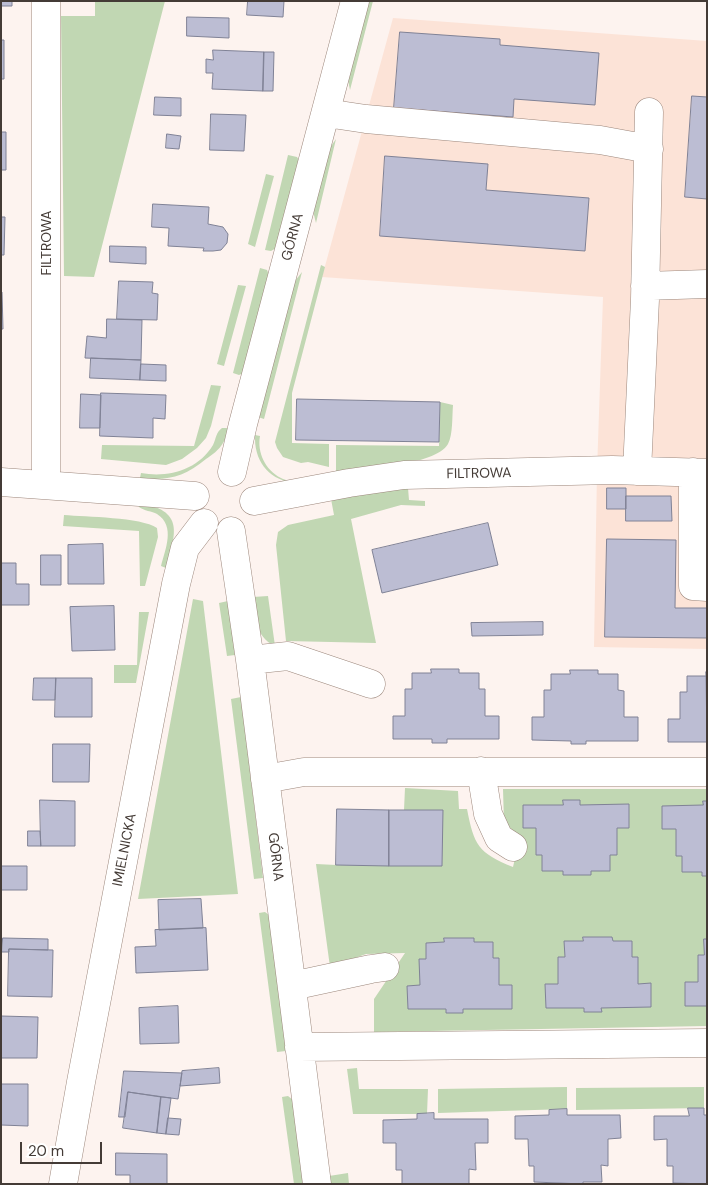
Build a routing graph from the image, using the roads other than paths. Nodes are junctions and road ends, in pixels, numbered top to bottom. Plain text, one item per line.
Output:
1 (46, 1) edge
2 (355, 1) edge
3 (326, 112) junction
4 (650, 112) dead end
5 (648, 148) junction
6 (707, 284) edge
7 (646, 286) junction
8 (624, 471) junction
9 (232, 472) junction
10 (700, 473) edge
11 (1, 482) edge
12 (46, 484) junction
13 (195, 496) junction
14 (254, 501) junction
15 (204, 523) junction
16 (231, 531) junction
17 (707, 587) edge
18 (250, 660) junction
19 (371, 684) dead end
20 (481, 772) junction
21 (707, 772) edge
22 (265, 779) junction
23 (513, 847) dead end
24 (385, 967) dead end
25 (292, 986) junction
26 (707, 1043) edge
27 (300, 1047) junction
28 (64, 1184) edge
29 (317, 1184) edge

1 - 12 street, FILTROWA
2 - 3 street, GÓRNA
3 - 5 street
3 - 9 street, GÓRNA
4 - 5 street
5 - 7 street
6 - 7 street
7 - 8 street
8 - 10 street, FILTROWA
8 - 14 street, FILTROWA
9 - 13 street
9 - 14 street
10 - 17 street
11 - 12 street
12 - 13 street
13 - 15 street
14 - 16 street
15 - 16 street
15 - 28 street, IMIELNICKA
16 - 18 street, GÓRNA
18 - 19 street
18 - 22 street, GÓRNA
20 - 21 street
20 - 22 street
20 - 23 street
22 - 25 street, GÓRNA
24 - 25 street
25 - 27 street, GÓRNA
26 - 27 street
27 - 29 street, GÓRNA

